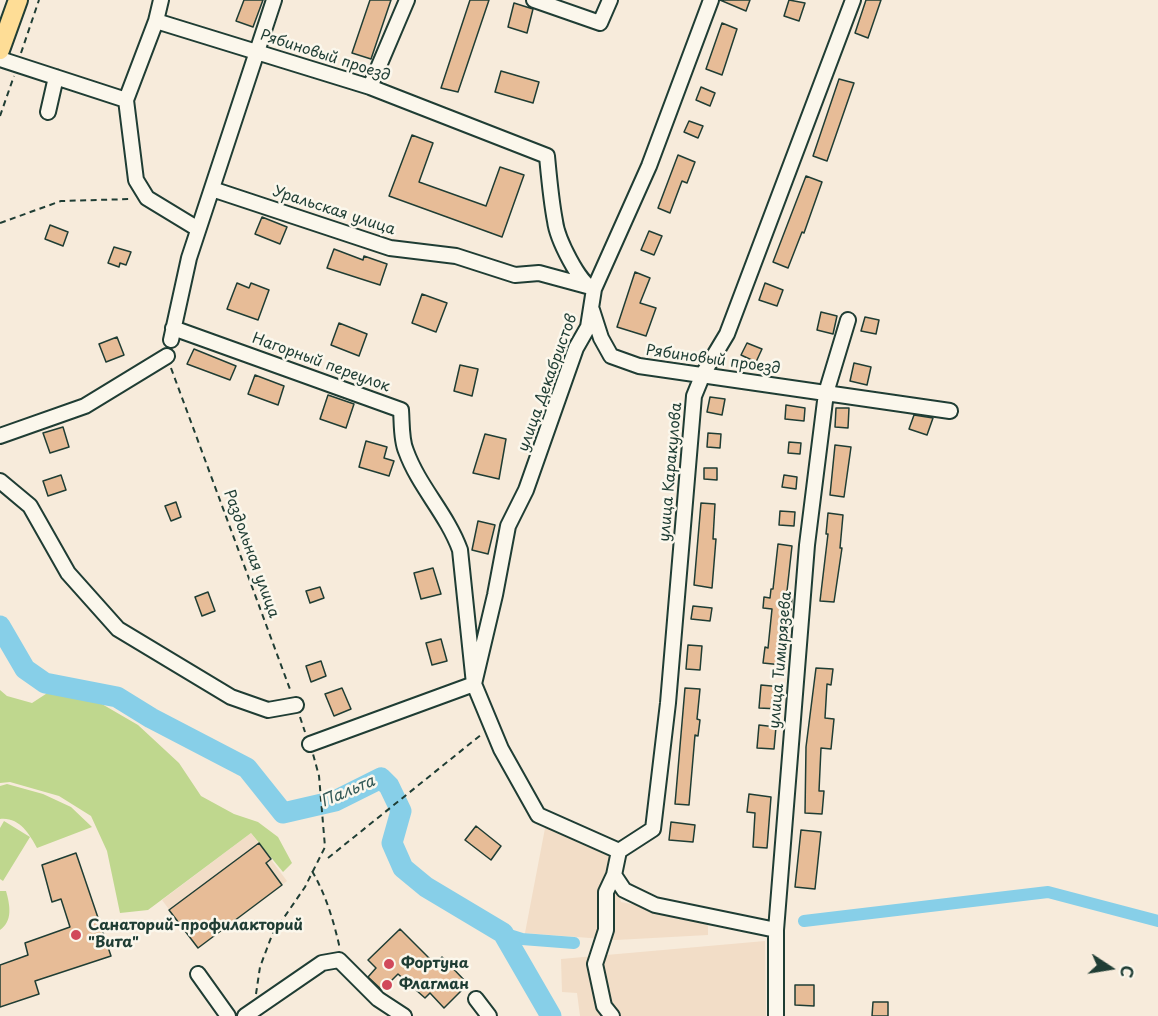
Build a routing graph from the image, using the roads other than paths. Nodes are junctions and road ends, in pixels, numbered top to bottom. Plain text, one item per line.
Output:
1 (18, 0) edge
2 (161, 0) edge
3 (274, 0) edge
4 (407, 0) edge
5 (534, 0) edge
6 (610, 0) edge
7 (711, 0) edge
8 (854, 0) edge
9 (156, 21) junction
10 (4, 22) edge
11 (0, 50) edge
12 (257, 51) junction
13 (0, 59) edge
14 (56, 77) junction
15 (370, 87) junction
16 (126, 100) junction
17 (48, 112) dead end
18 (212, 189) junction
19 (198, 229) junction
20 (590, 288) junction
21 (592, 309) junction
22 (848, 320) dead end
23 (167, 356) road end
24 (703, 374) junction
25 (826, 393) junction
26 (950, 411) dead end
27 (0, 436) edge
28 (0, 481) edge
29 (474, 684) junction
30 (296, 705) road end
31 (310, 744) road end
32 (619, 850) junction
33 (614, 875) junction
34 (776, 930) junction
35 (198, 974) dead end
36 (476, 999) dead end
37 (251, 1012) edge
38 (228, 1016) edge
39 (404, 1016) edge
40 (489, 1016) edge
41 (612, 1016) edge
42 (776, 1016) edge

1 - 10 main road
2 - 9 street
3 - 12 street
4 - 15 street
5 - 6 street
7 - 20 street, улица Декабристов
8 - 24 street, улица Каракулова
9 - 12 street, Рябиновый проезд
9 - 16 street
10 - 11 main road
12 - 15 street, Рябиновый проезд
12 - 18 street
13 - 14 street
14 - 16 street
14 - 17 street
15 - 20 street, Рябиновый проезд
16 - 19 street
18 - 19 street
18 - 20 street, Уральская улица
19 - 29 street, Нагорный переулок
20 - 21 street, улица Декабристов
21 - 24 street, Рябиновый проезд
21 - 29 street, улица Декабристов
22 - 25 street, улица Тимирязева
23 - 27 street
24 - 25 street, Рябиновый проезд
24 - 32 street, улица Каракулова
25 - 26 street, Рябиновый проезд
25 - 34 street, улица Тимирязева
28 - 30 street
29 - 31 street
29 - 32 street
32 - 33 street
33 - 34 street
33 - 41 street
34 - 42 street, улица Тимирязева
35 - 38 street
36 - 40 street
37 - 39 street

